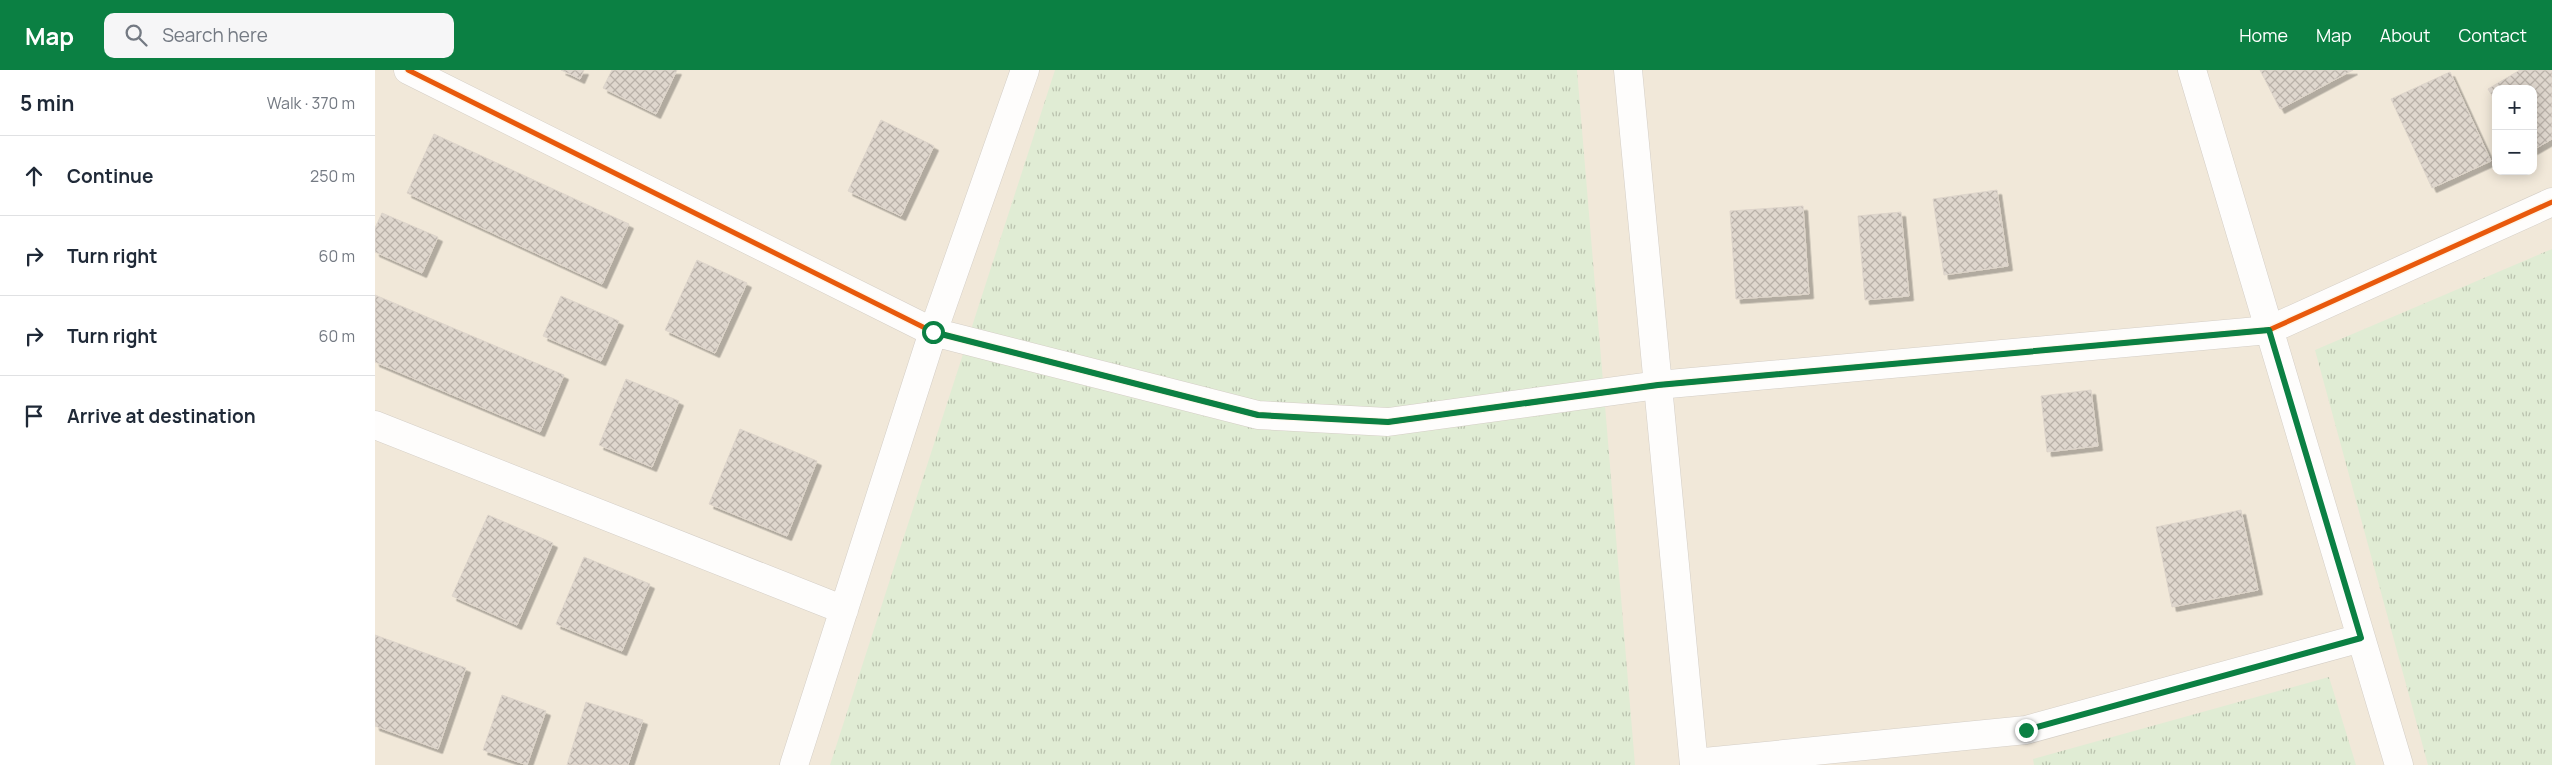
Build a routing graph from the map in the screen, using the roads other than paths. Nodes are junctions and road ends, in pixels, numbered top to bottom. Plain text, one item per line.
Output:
1 (408, 70) edge
2 (1025, 70) edge
3 (1628, 70) edge
4 (2192, 70) edge
5 (2552, 202) edge
6 (2269, 330) junction
7 (933, 332) junction
8 (1658, 385) junction
9 (375, 425) edge
10 (844, 610) junction
11 (2361, 638) junction
12 (1694, 764) edge
13 (794, 765) edge
14 (2399, 765) edge

1 - 7 street
2 - 7 street
3 - 8 street
4 - 6 street
5 - 6 street
6 - 8 street
6 - 11 street
7 - 8 street
7 - 10 street
8 - 12 street
9 - 10 street
10 - 13 street
11 - 12 street
11 - 14 street

